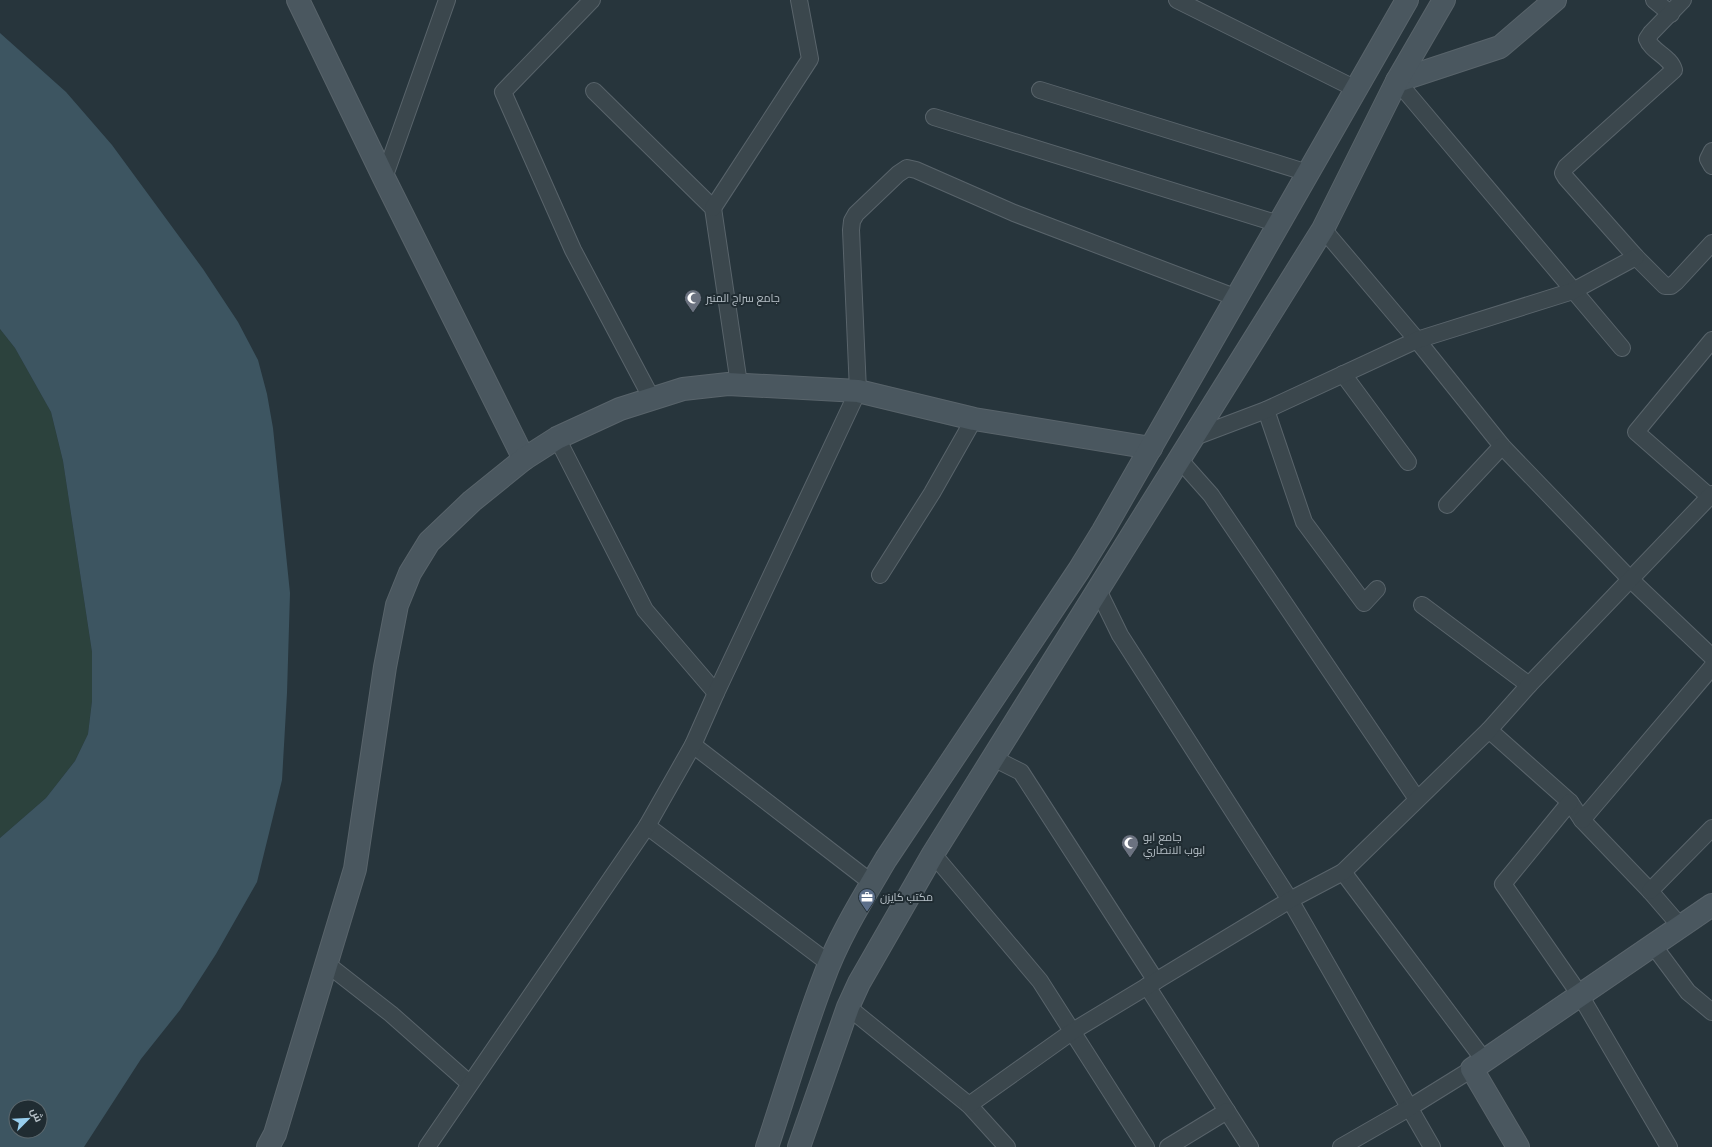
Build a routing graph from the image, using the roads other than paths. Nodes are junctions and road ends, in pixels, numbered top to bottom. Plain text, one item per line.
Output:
1 (298, 0) edge
2 (447, 0) edge
3 (592, 0) edge
4 (799, 0) edge
5 (1177, 0) edge
6 (1407, 0) edge
7 (1444, 0) edge
8 (1555, 0) edge
9 (1654, 0) edge
10 (1683, 0) edge
11 (1671, 14) junction
12 (1397, 81) junction
13 (1356, 89) junction
14 (1040, 90) dead end
15 (594, 91) dead end
16 (934, 117) dead end
17 (1712, 151) edge
18 (1712, 166) edge
19 (1308, 173) junction
20 (384, 178) junction
21 (713, 208) junction
22 (1279, 224) junction
23 (1324, 229) junction
24 (1712, 243) edge
25 (1636, 257) junction
26 (1573, 291) junction
27 (1237, 298) junction
28 (1417, 340) junction
29 (1712, 340) edge
30 (1622, 348) dead end
31 (1343, 374) junction
32 (739, 384) junction
33 (858, 391) junction
34 (652, 399) junction
35 (1266, 410) junction
36 (974, 419) junction
37 (557, 438) junction
38 (1192, 438) junction
39 (1502, 446) junction
40 (1151, 448) junction
41 (524, 459) junction
42 (1179, 459) junction
43 (1408, 462) dead end
44 (1711, 496) edge
45 (1447, 505) dead end
46 (1103, 531) junction
47 (1126, 547) junction
48 (880, 575) dead end
49 (1630, 579) junction
50 (1377, 589) dead end
51 (1098, 590) junction
52 (1422, 605) dead end
53 (1712, 657) edge
54 (1712, 667) edge
55 (1529, 685) junction
56 (716, 693) junction
57 (1489, 730) junction
58 (693, 745) junction
59 (993, 758) junction
60 (1417, 800) junction
61 (1570, 802) junction
62 (1582, 820) junction
63 (647, 826) junction
64 (1712, 828) edge
65 (933, 854) junction
66 (1343, 872) junction
67 (872, 883) junction
68 (1650, 891) junction
69 (1290, 900) junction
70 (1712, 905) edge
71 (1681, 927) junction
72 (1653, 946) junction
73 (327, 964) junction
74 (830, 964) junction
75 (1151, 983) junction
76 (1580, 995) junction
77 (848, 1007) junction
78 (1712, 1012) edge
79 (1073, 1031) junction
80 (1478, 1064) junction
81 (469, 1083) junction
82 (969, 1105) junction
83 (1409, 1108) junction
84 (1227, 1111) junction
85 (268, 1147) edge
86 (427, 1147) edge
87 (768, 1147) edge
88 (799, 1147) edge
89 (1007, 1147) edge
90 (1146, 1147) edge
91 (1168, 1147) edge
92 (1250, 1147) edge
93 (1341, 1147) edge
94 (1432, 1147) edge
95 (1518, 1147) edge
96 (1669, 1147) edge

1 - 20 street
2 - 20 street
3 - 34 street
4 - 21 street
5 - 13 street
6 - 13 street
7 - 12 street
8 - 12 street
9 - 11 street
10 - 11 street
11 - 25 street
12 - 23 street
12 - 26 street
13 - 19 street
14 - 19 street
15 - 21 street
16 - 22 street
17 - 18 street
19 - 22 street
20 - 41 street
21 - 32 street
22 - 27 street
23 - 28 street
23 - 38 street
24 - 25 street
25 - 26 street
26 - 28 street
26 - 30 street
27 - 33 street
27 - 40 street
28 - 31 street
28 - 39 street
29 - 44 street
31 - 35 street
31 - 43 street
32 - 33 street
32 - 34 street
33 - 36 street
33 - 56 street
34 - 37 street
35 - 38 street
35 - 50 street
36 - 40 street
36 - 48 street
37 - 41 street
37 - 56 street
38 - 42 street
39 - 45 street
39 - 49 street
40 - 46 street
41 - 73 street
42 - 47 street
42 - 60 street
44 - 49 street
46 - 47 street
46 - 67 street
47 - 51 street
49 - 53 street
49 - 55 street
51 - 59 street
51 - 69 street
52 - 55 street
54 - 62 street
55 - 57 street
56 - 58 street
57 - 60 street
57 - 61 street
58 - 63 street
58 - 67 street
59 - 65 street
59 - 75 street
60 - 66 street
61 - 62 street
61 - 76 street
62 - 68 street
63 - 74 street
63 - 81 street
64 - 68 street
65 - 77 street
65 - 79 street
66 - 69 street
66 - 80 street
67 - 74 street
68 - 71 street
69 - 75 street
69 - 83 street
70 - 71 street
71 - 72 street
72 - 76 street
72 - 78 street
73 - 81 street
73 - 85 street
74 - 87 street
75 - 79 street
75 - 84 street
76 - 80 street
76 - 96 street
77 - 82 street
77 - 88 street
79 - 82 street
79 - 90 street
80 - 83 street
80 - 95 street
81 - 86 street
82 - 89 street
83 - 93 street
83 - 94 street
84 - 91 street
84 - 92 street

